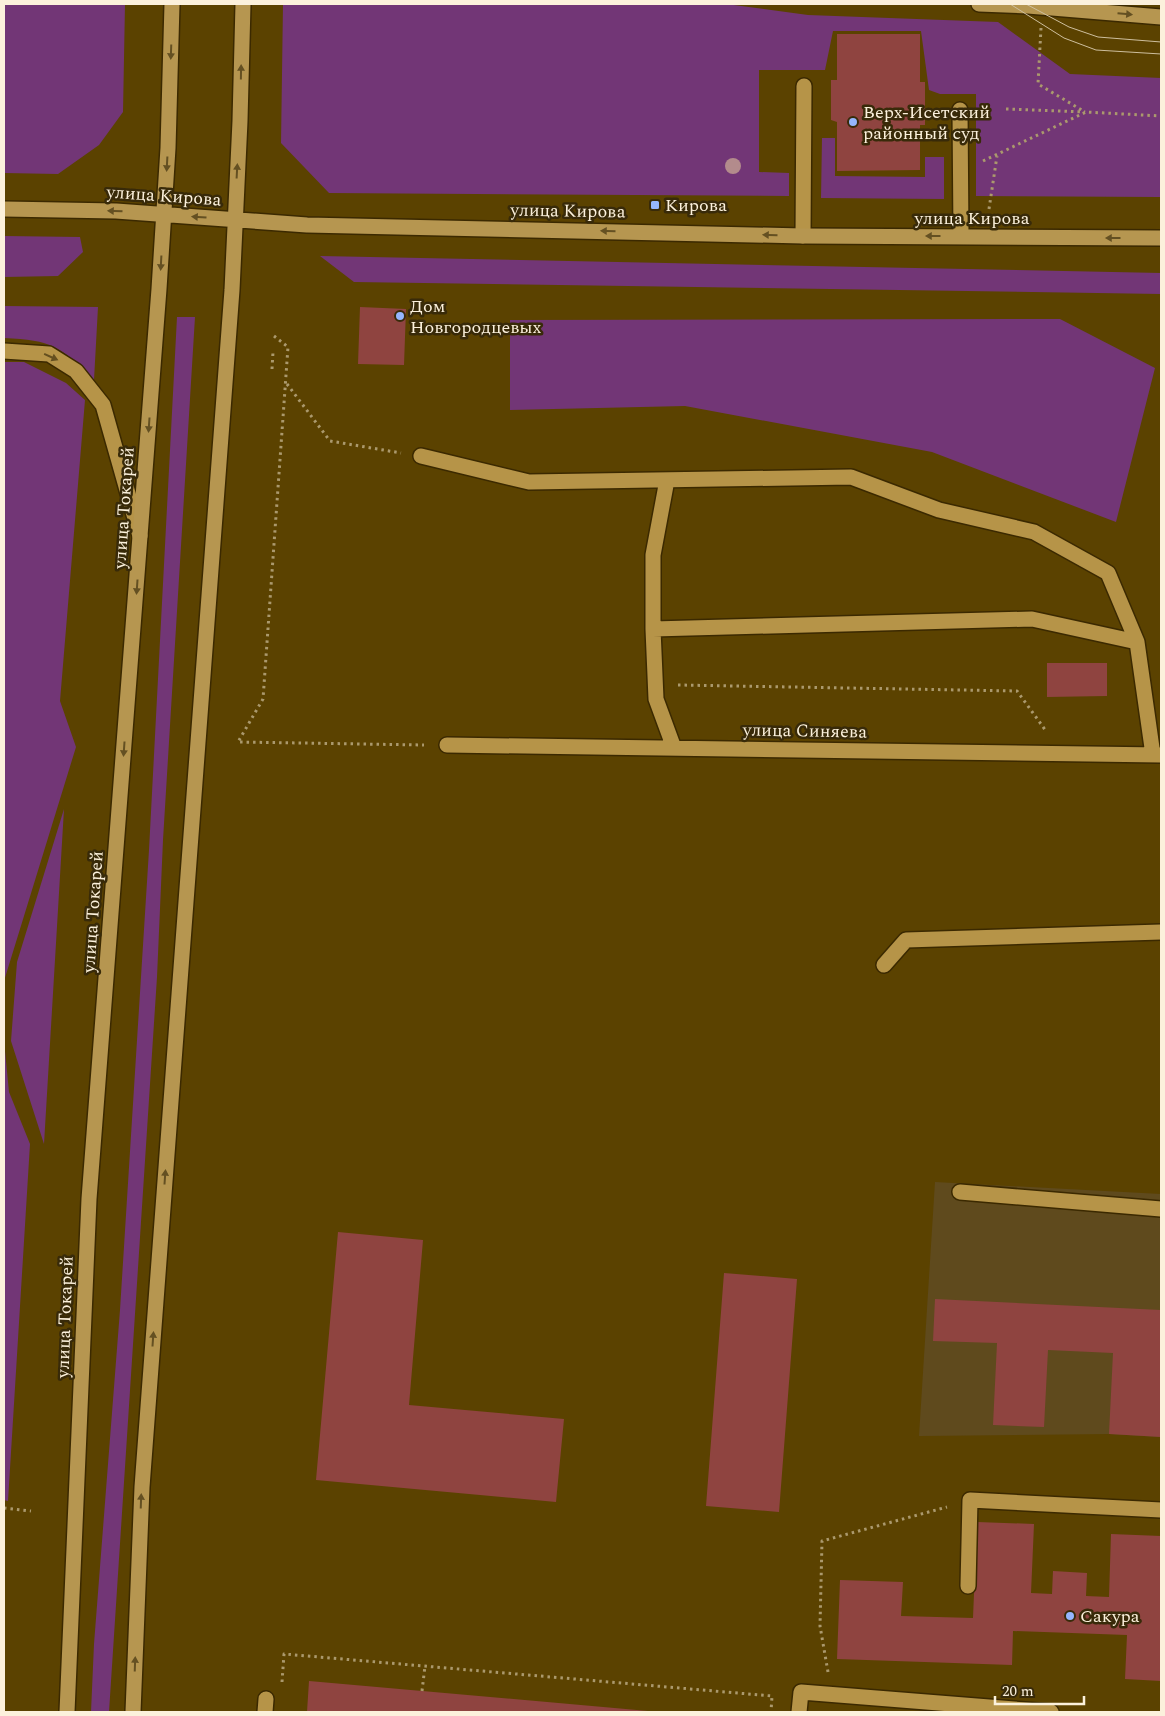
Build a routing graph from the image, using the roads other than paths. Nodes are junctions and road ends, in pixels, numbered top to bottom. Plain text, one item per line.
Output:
1 (172, 4) edge
2 (242, 4) edge
3 (979, 4) edge
4 (1042, 6) edge
5 (1161, 17) edge
6 (804, 86) dead end
7 (960, 110) dead end
8 (4, 209) edge
9 (164, 214) junction
10 (235, 220) junction
11 (803, 236) junction
12 (961, 236) junction
13 (1161, 238) edge
14 (4, 351) edge
15 (421, 456) road end
16 (667, 480) junction
17 (141, 538) junction
18 (653, 629) junction
19 (1137, 642) junction
20 (447, 745) road end
21 (674, 748) junction
22 (1157, 755) edge
23 (1161, 932) edge
24 (884, 965) dead end
25 (960, 1192) dead end
26 (1161, 1209) edge
27 (1161, 1510) edge
28 (968, 1586) dead end
29 (67, 1712) edge
30 (133, 1712) edge
31 (799, 1712) edge
32 (1051, 1712) edge

1 -> 9 main road, улица Токарей
10 -> 2 main road
3 - 4 main road
4 -> 5 main road
6 - 11 street
7 - 12 street
9 -> 8 main road, улица Кирова
10 -> 9 main road, улица Кирова
9 -> 17 main road, улица Токарей
11 -> 10 main road, улица Кирова
30 -> 10 main road
12 -> 11 main road, улица Кирова
13 -> 12 main road, улица Кирова
14 -> 17 street
15 - 16 street
16 - 18 street
16 - 19 street
17 -> 29 main road, улица Токарей
18 - 19 street
18 - 21 street
19 - 22 street
20 - 21 street, улица Синяева
21 - 22 street, улица Синяева
23 - 24 street
25 - 26 street
27 - 28 street
31 - 32 street

